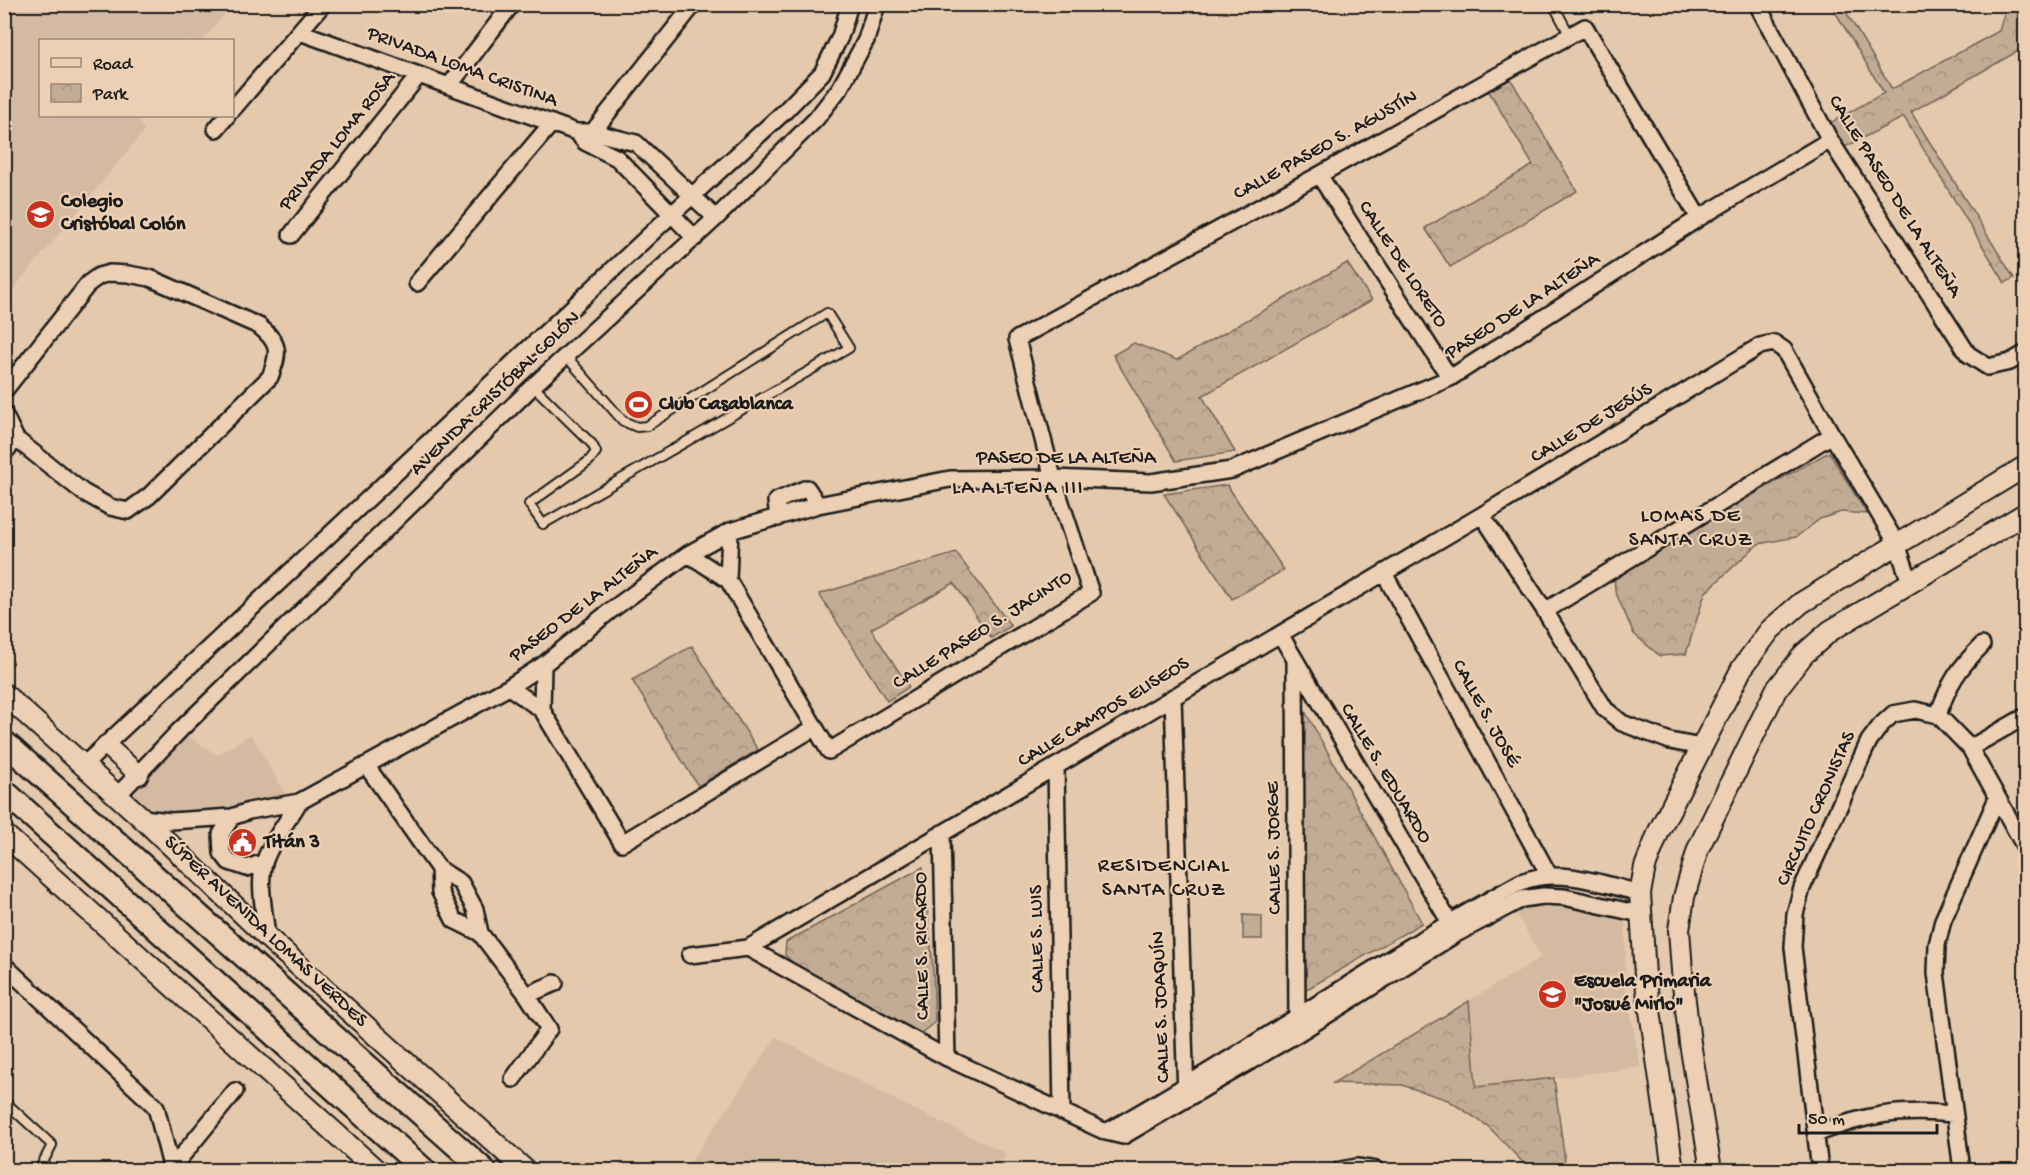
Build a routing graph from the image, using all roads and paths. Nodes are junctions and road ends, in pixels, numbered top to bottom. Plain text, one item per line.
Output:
1 (323, 4) edge
2 (512, 4) edge
3 (694, 4) edge
4 (850, 4) edge
5 (877, 4) edge
6 (1553, 4) edge
7 (1757, 4) edge
8 (300, 32) junction
9 (1569, 34) junction
10 (419, 75) junction
11 (448, 86) junction
12 (234, 108) edge
13 (226, 117) edge
14 (552, 123) junction
15 (216, 129) dead end
16 (584, 135) junction
17 (1830, 140) junction
18 (1319, 175) junction
19 (693, 196) junction
20 (671, 215) junction
21 (716, 218) junction
22 (1699, 218) junction
23 (291, 235) dead end
24 (695, 238) junction
25 (417, 283) dead end
26 (2025, 353) edge
27 (565, 355) junction
28 (1450, 378) junction
29 (533, 386) junction
30 (4, 391) edge
31 (4, 414) edge
32 (1832, 435) junction
33 (16, 439) junction
34 (4, 453) edge
35 (2025, 466) edge
36 (1053, 478) junction
37 (2025, 513) edge
38 (1482, 515) junction
39 (730, 531) junction
40 (1897, 544) junction
41 (688, 554) junction
42 (1384, 573) junction
43 (728, 580) junction
44 (1910, 582) junction
45 (1545, 611) junction
46 (1280, 634) junction
47 (1982, 645) dead end
48 (1294, 662) junction
49 (543, 665) junction
50 (509, 687) junction
51 (4, 693) edge
52 (1173, 697) junction
53 (542, 710) junction
54 (1938, 715) junction
55 (2025, 716) edge
56 (814, 728) junction
57 (4, 742) edge
58 (106, 745) junction
59 (1701, 747) junction
60 (1970, 748) junction
61 (84, 765) junction
62 (366, 765) junction
63 (1056, 766) junction
64 (138, 775) junction
65 (4, 791) edge
66 (117, 796) junction
67 (1997, 798) junction
68 (299, 802) junction
69 (232, 817) junction
70 (142, 818) junction
71 (2019, 825) edge
72 (942, 833) junction
73 (4, 834) edge
74 (2025, 849) edge
75 (264, 862) junction
76 (439, 869) junction
77 (1549, 875) junction
78 (1640, 893) junction
79 (1640, 914) junction
80 (1452, 928) junction
81 (480, 933) junction
82 (267, 937) junction
83 (748, 948) junction
84 (690, 955) dead end
85 (4, 964) edge
86 (555, 983) dead end
87 (527, 995) junction
88 (1298, 1017) junction
89 (1297, 1034) junction
90 (947, 1058) junction
91 (513, 1079) dead end
92 (234, 1091) dead end
93 (1186, 1094) junction
94 (4, 1101) edge
95 (1062, 1112) junction
96 (1954, 1114) junction
97 (1816, 1134) junction
98 (39, 1170) edge
99 (172, 1170) edge
100 (376, 1170) edge
101 (424, 1170) edge
102 (484, 1170) edge
103 (525, 1170) edge
104 (1340, 1170) edge
105 (1376, 1170) edge
106 (1672, 1170) edge
107 (1711, 1170) edge
108 (1820, 1170) edge
109 (1962, 1170) edge

1 - 8 street
2 - 11 street
3 - 16 street
4 - 19 street, AVENIDA CRISTÓBAL COLÓN
5 - 21 street, AVENIDA CRISTÓBAL COLÓN
6 - 9 lane
7 - 17 street, CALLE PASEO DE LA ALTEÑA
8 - 10 street, PRIVADA LOMA CRISTINA
8 - 12 street
9 - 18 street, CALLE PASEO S. AGUSTÍN
9 - 22 street
10 - 11 street, PRIVADA LOMA CRISTINA
10 - 23 street, PRIVADA LOMA ROSA
11 - 14 street, PRIVADA LOMA CRISTINA
13 - 15 street
14 - 16 street, PRIVADA LOMA CRISTINA
14 - 25 street
16 - 19 street, PRIVADA LOMA CRISTINA
16 - 20 street, PRIVADA LOMA CRISTINA
17 - 22 street, PASEO DE LA ALTEÑA
17 - 26 street, CALLE PASEO DE LA ALTEÑA
18 - 28 street, CALLE DE LORETO
18 - 36 street, CALLE PASEO S. AGUSTÍN
19 - 20 street, AVENIDA CRISTÓBAL COLÓN
19 - 21 street, PRIVADA LOMA CRISTINA
20 - 24 street, PRIVADA LOMA CRISTINA
20 - 58 street, AVENIDA CRISTÓBAL COLÓN
21 - 24 street, AVENIDA CRISTÓBAL COLÓN
22 - 28 street, PASEO DE LA ALTEÑA
24 - 27 street, AVENIDA CRISTÓBAL COLÓN
27 - 29 street, AVENIDA CRISTÓBAL COLÓN
27 - 29 lane
28 - 36 street, PASEO DE LA ALTEÑA
29 - 64 street, AVENIDA CRISTÓBAL COLÓN
30 - 33 street
31 - 33 street
32 - 38 street, CALLE DE JESÚS
32 - 40 street, CALLE DE JESÚS
32 - 45 street
33 - 34 street
35 - 40 main road
36 - 39 street, PASEO DE LA ALTEÑA
36 - 56 street, CALLE PASEO S. JACINTO
37 - 44 main road
38 - 42 street, CALLE CAMPOS ELISEOS
38 - 45 street
39 - 41 street, PASEO DE LA ALTEÑA
39 - 43 street
40 - 44 street, CALLE DE JESÚS
40 - 59 main road
41 - 43 street
41 - 49 street, PASEO DE LA ALTEÑA
42 - 46 street, CALLE CAMPOS ELISEOS
42 - 77 street, CALLE S. JOSÉ
43 - 56 street
44 - 107 main road
45 - 59 street
46 - 48 street, CALLE S. EDUARDO
46 - 52 street, CALLE CAMPOS ELISEOS
47 - 54 street
48 - 80 street, CALLE S. EDUARDO
48 - 88 street, CALLE S. JORGE
49 - 50 street, PASEO DE LA ALTEÑA
49 - 53 street
50 - 53 street
50 - 62 street, PASEO DE LA ALTEÑA
51 - 61 main road, SÚPER AVENIDA LOMAS VERDES
52 - 63 street, CALLE CAMPOS ELISEOS
52 - 93 street, CALLE S. JOAQUÍN
53 - 56 street
54 - 60 street
54 - 97 street, CIRCUITO CRONISTAS
55 - 60 street
57 - 102 main road, SÚPER AVENIDA LOMAS VERDES
58 - 61 street, AVENIDA CRISTÓBAL COLÓN
58 - 64 street
59 - 78 main road
60 - 67 street
61 - 66 main road, SÚPER AVENIDA LOMAS VERDES
62 - 68 street, PASEO DE LA ALTEÑA
62 - 76 street
63 - 72 street, CALLE CAMPOS ELISEOS
63 - 95 street, CALLE S. LUIS
64 - 66 street, AVENIDA CRISTÓBAL COLÓN
65 - 101 main road
66 - 70 main road, SÚPER AVENIDA LOMAS VERDES
67 - 71 street
67 - 96 street
68 - 69 street, PASEO DE LA ALTEÑA
68 - 75 street, PASEO DE LA ALTEÑA
69 - 70 street, PASEO DE LA ALTEÑA
69 - 75 street
70 - 82 main road, SÚPER AVENIDA LOMAS VERDES
71 - 74 street
72 - 83 street, CALLE CAMPOS ELISEOS
72 - 90 street, CALLE S. RICARDO
73 - 100 main road
75 - 82 street, PASEO DE LA ALTEÑA
76 - 81 street
76 - 81 street
77 - 78 street
77 - 80 street
78 - 79 main road
79 - 80 street
79 - 106 main road
80 - 88 street
80 - 89 street
81 - 87 street
82 - 103 main road, SÚPER AVENIDA LOMAS VERDES
83 - 84 street, CALLE CAMPOS ELISEOS
83 - 90 street
85 - 99 street
86 - 87 street
87 - 91 street
88 - 89 street, CALLE S. JORGE
88 - 93 street
89 - 93 street
90 - 95 street
92 - 99 street
93 - 95 street
94 - 98 lane
96 - 97 street
96 - 109 street
97 - 108 street, CIRCUITO CRONISTAS
104 - 105 street

